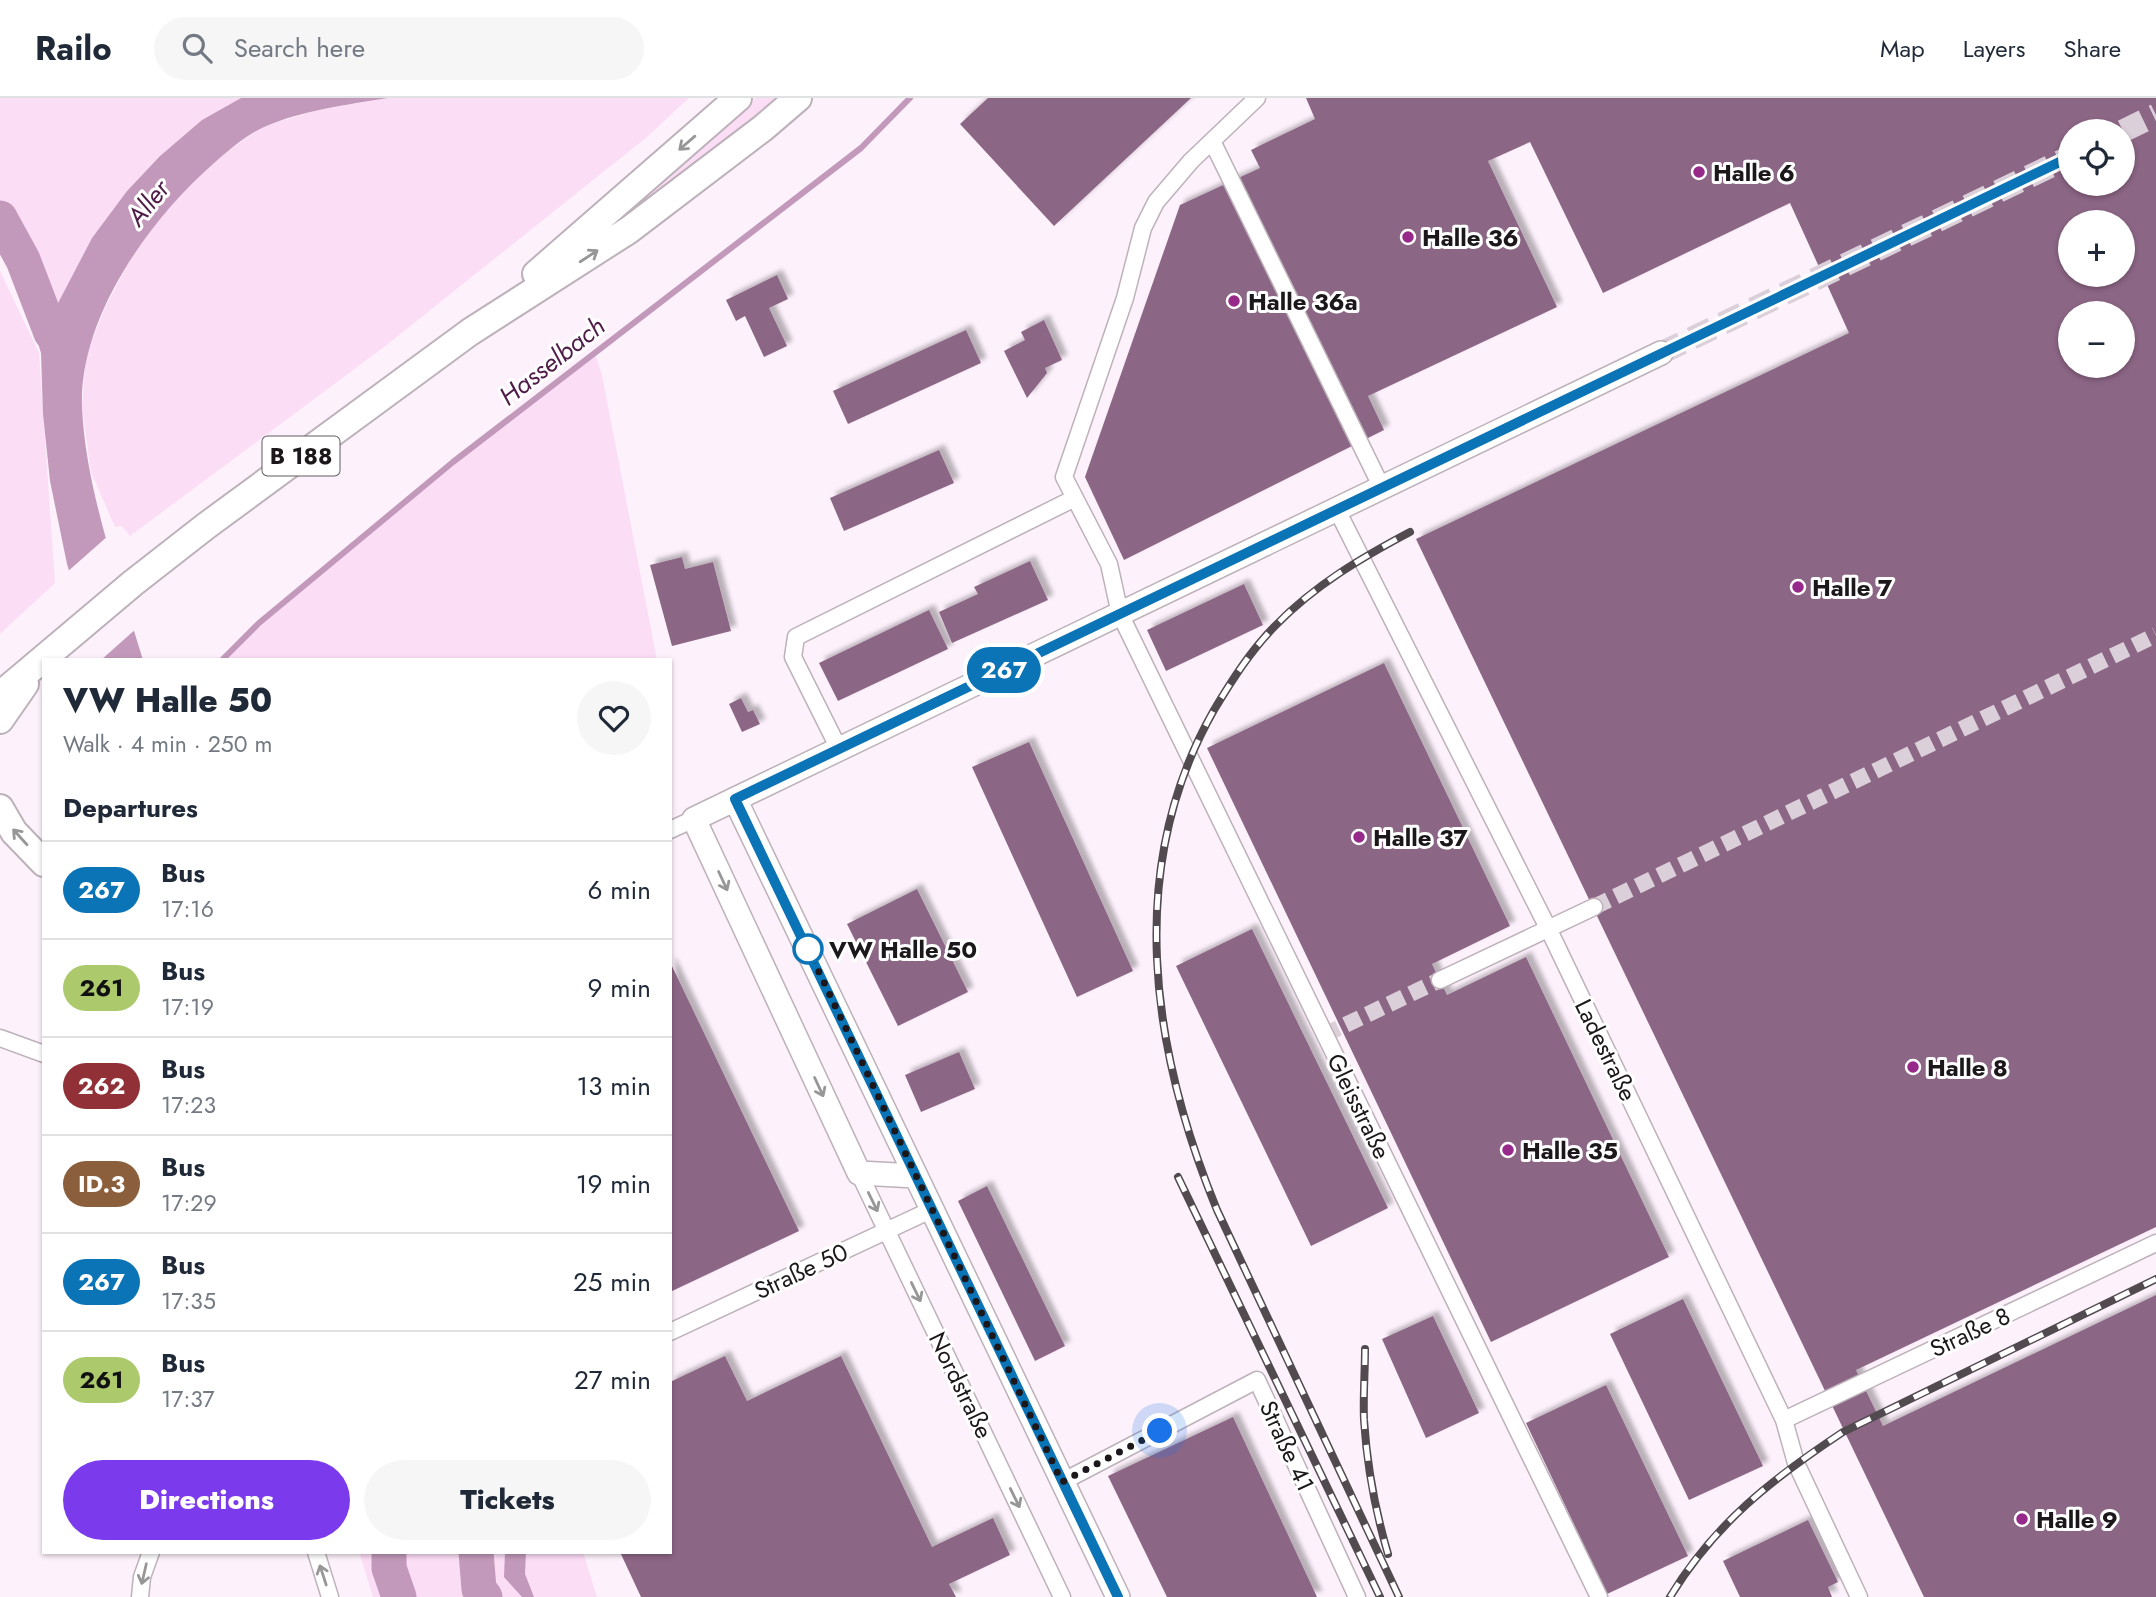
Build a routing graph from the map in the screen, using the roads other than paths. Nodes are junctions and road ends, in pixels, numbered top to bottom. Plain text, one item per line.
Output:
1 (738, 98) edge
2 (798, 98) edge
3 (1257, 98) edge
4 (1212, 141) junction
5 (470, 332) junction
6 (1661, 353) tunnel mouth
7 (1382, 488) junction
8 (1075, 498) junction
9 (1337, 510) junction
10 (1121, 614) junction
11 (44, 658) edge
12 (40, 662) joint
13 (0, 695) edge
14 (0, 720) edge
15 (839, 749) junction
16 (735, 799) junction
17 (0, 808) edge
18 (694, 819) junction
19 (672, 829) edge
20 (42, 861) edge
21 (1594, 907) tunnel mouth
22 (1549, 930) junction
23 (1440, 980) tunnel mouth
24 (0, 1038) edge
25 (42, 1053) edge
26 (859, 1173) junction
27 (916, 1176) junction
28 (933, 1209) junction
29 (887, 1231) junction
30 (2156, 1243) edge
31 (672, 1331) edge
32 (1784, 1420) junction
33 (1062, 1482) junction
34 (150, 1554) edge
35 (317, 1554) edge
36 (140, 1597) edge
37 (330, 1597) edge
38 (1062, 1597) edge
39 (1118, 1597) edge
40 (1357, 1597) edge
41 (1599, 1597) edge
42 (1859, 1597) edge

1 -> 5 main road, B 188
5 -> 2 main road, B 188
3 - 4 street, Gleisstraße
4 - 7 street
4 - 8 street, Gleisstraße
5 - 11 main road, B 188
6 - 7 street
7 - 9 street
8 - 10 street, Gleisstraße
8 - 15 street
9 - 10 street
9 - 22 street, Ladestraße
10 - 15 street
10 - 41 street, Gleisstraße
12 - 13 main road, B 188
12 - 14 main road
15 - 16 street
16 - 18 street
16 - 27 street, Nordstraße
20 -> 17 main road
18 - 19 street
18 -> 26 street, Nordstraße
21 - 22 street
22 - 23 street
22 - 32 street, Ladestraße
24 - 25 street
26 - 27 street
26 -> 29 street, Nordstraße
27 - 28 street, Nordstraße
28 - 29 street, Straße 50
28 - 33 street, Nordstraße
29 - 31 street, Straße 50
29 -> 38 street, Nordstraße
30 - 32 street, Straße 8
32 - 42 street, Ladestraße
33 - 39 street, Nordstraße
33 - 40 street, Straße 41
34 -> 36 street
37 -> 35 street

